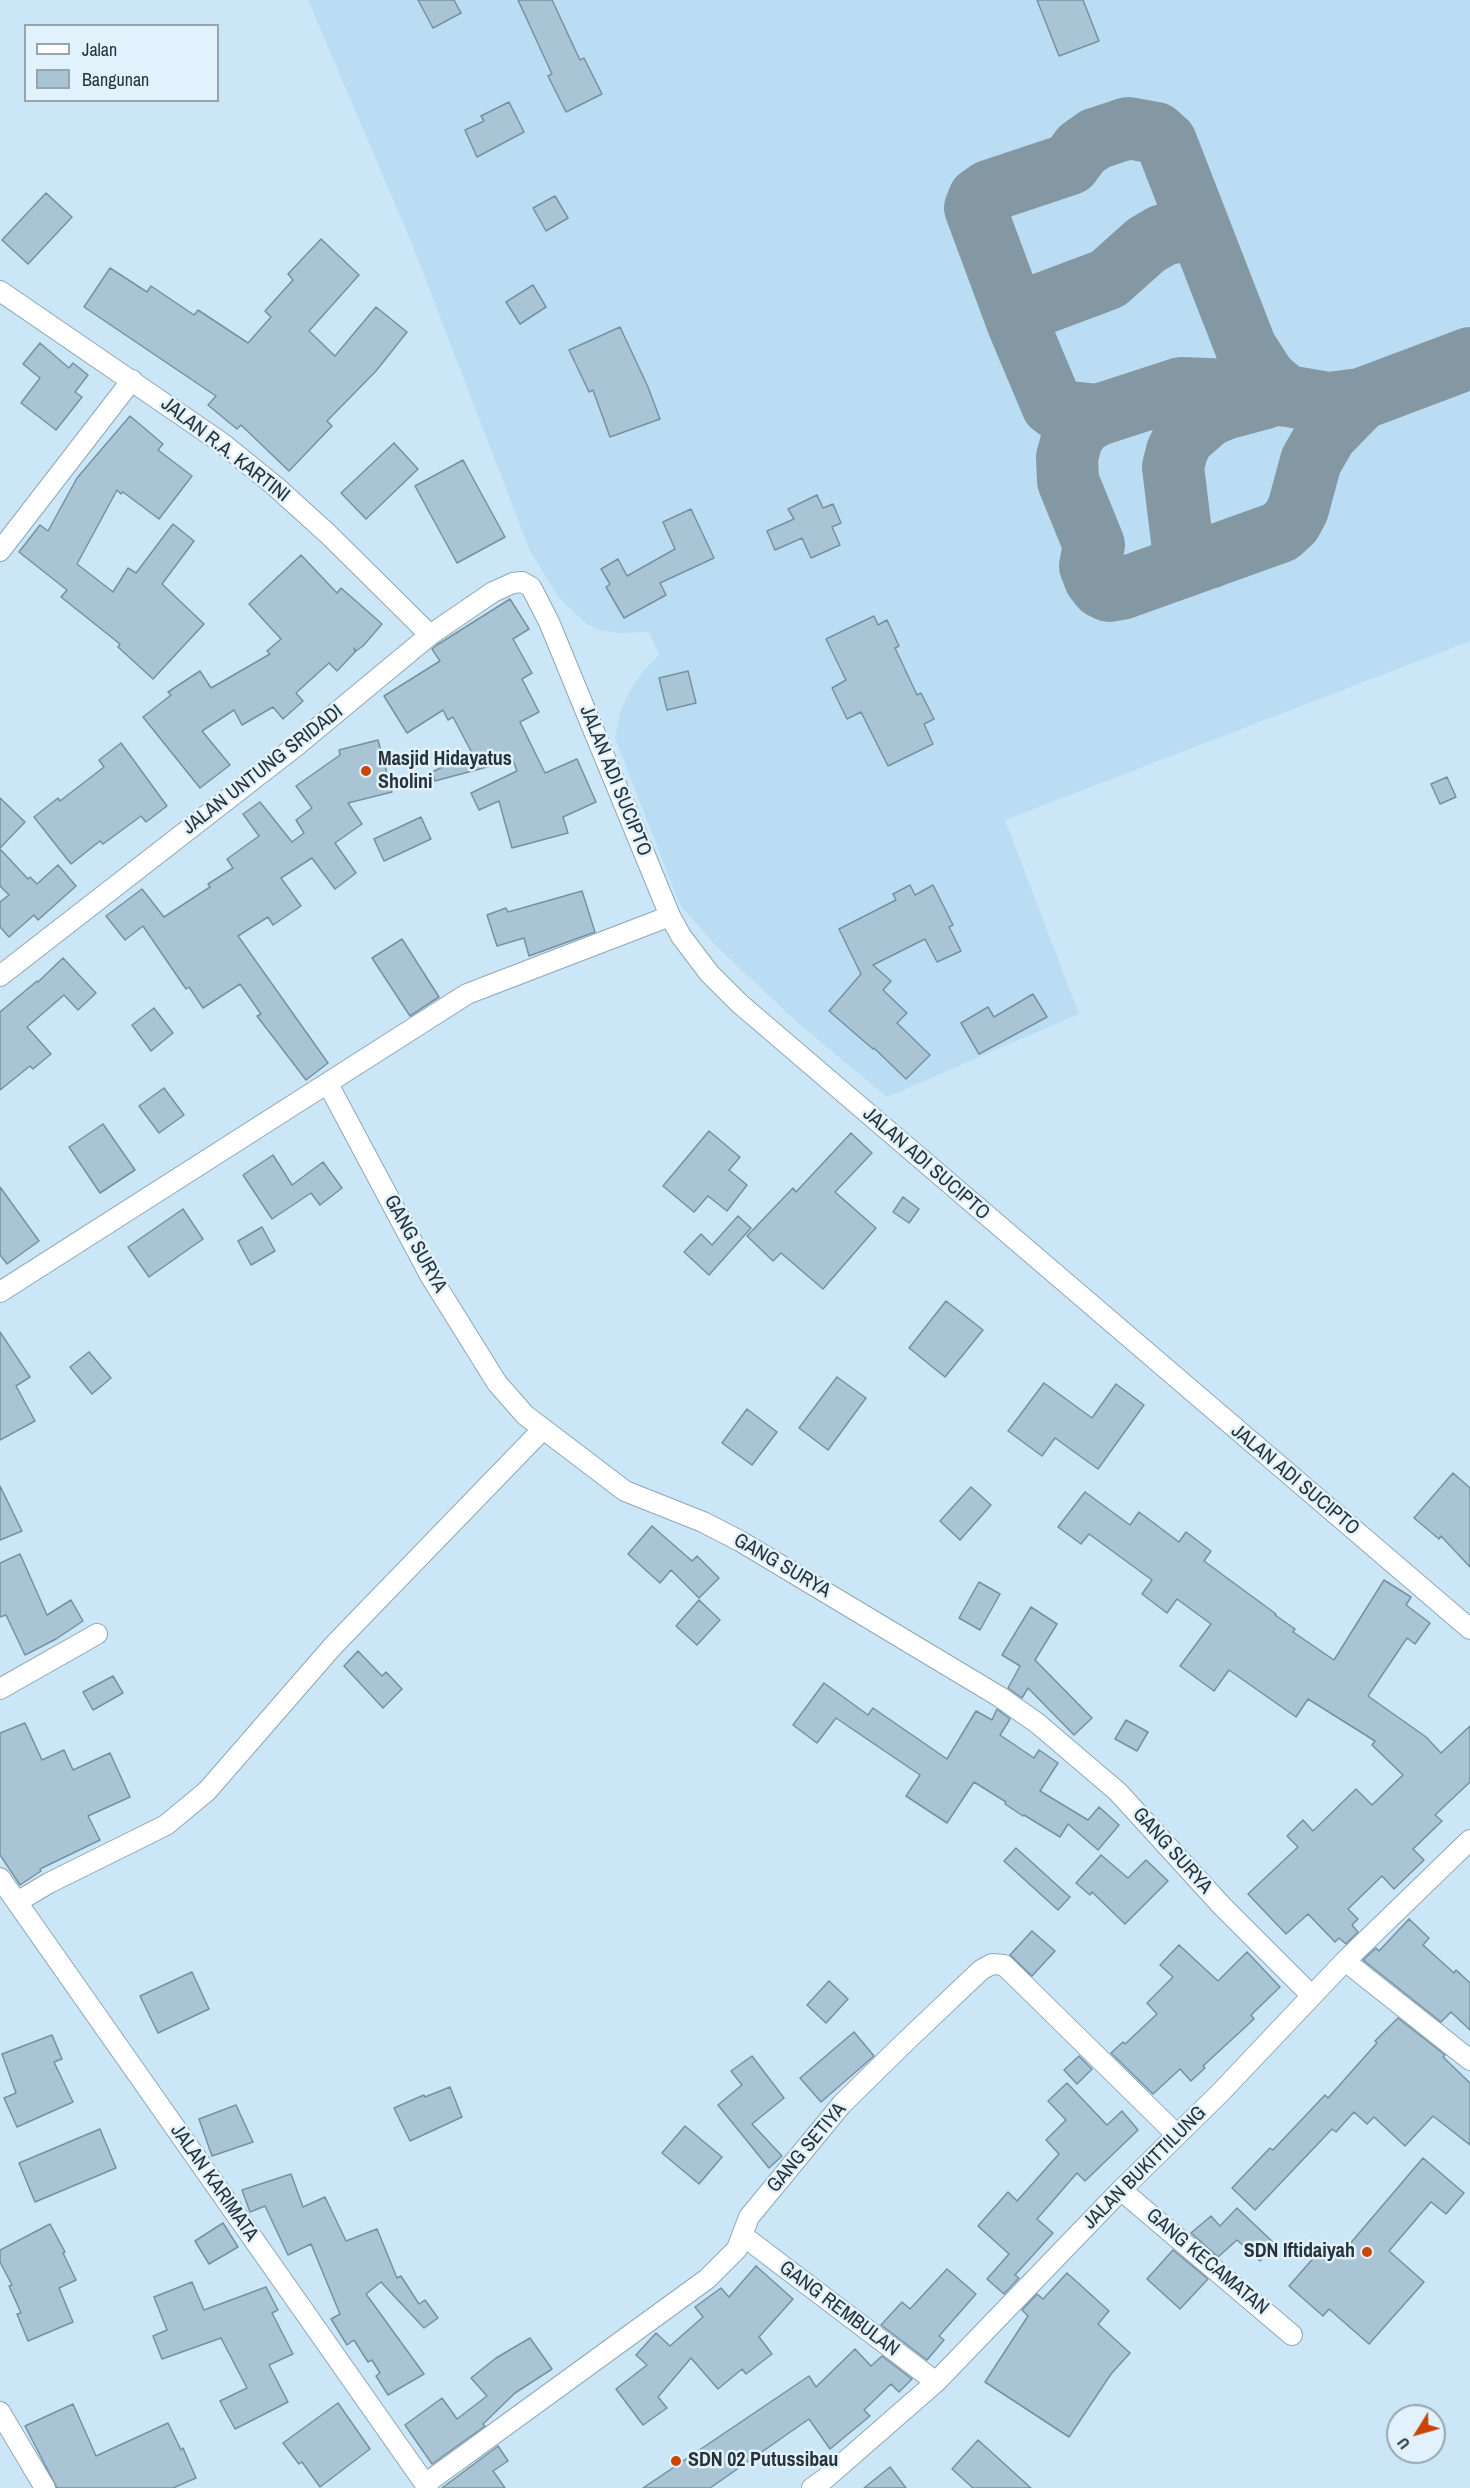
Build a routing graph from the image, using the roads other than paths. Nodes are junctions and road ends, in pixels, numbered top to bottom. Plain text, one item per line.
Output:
1 (0, 291) edge
2 (132, 380) junction
3 (0, 551) edge
4 (531, 587) joint
5 (430, 634) junction
6 (670, 916) junction
7 (0, 976) edge
8 (328, 1084) junction
9 (0, 1292) edge
10 (543, 1430) junction
11 (1470, 1629) edge
12 (97, 1634) dead end
13 (0, 1689) edge
14 (1470, 1840) edge
15 (0, 1878) edge
16 (17, 1902) junction
17 (1345, 1961) junction
18 (1311, 1995) junction
19 (1470, 2060) edge
20 (1177, 2135) junction
21 (1121, 2190) junction
22 (742, 2235) junction
23 (1292, 2335) dead end
24 (936, 2382) junction
25 (0, 2412) edge
26 (826, 2485) edge
27 (426, 2486) edge
28 (45, 2488) edge

1 - 2 street, JALAN R.A. KARTINI
2 - 3 street
2 - 5 street, JALAN R.A. KARTINI
4 - 5 street, JALAN UNTUNG SRIDADI
4 - 6 street, JALAN ADI SUCIPTO
5 - 7 street, JALAN UNTUNG SRIDADI
6 - 8 street
6 - 11 street, JALAN ADI SUCIPTO
8 - 9 street
8 - 10 street, GANG SURYA
10 - 16 street
10 - 18 street, GANG SURYA
12 - 13 street
14 - 17 street, JALAN BUKITTILUNG
15 - 16 street, JALAN KARIMATA
16 - 27 street, JALAN KARIMATA
17 - 18 street, JALAN BUKITTILUNG
17 - 19 street
18 - 20 street, JALAN BUKITTILUNG
20 - 21 street, JALAN BUKITTILUNG
20 - 22 street, GANG SETIYA
21 - 23 street, GANG KECAMATAN
21 - 24 street, JALAN BUKITTILUNG
22 - 24 street, GANG REMBULAN
22 - 27 street, GANG SETIYA
24 - 26 street, JALAN BUKITTILUNG
25 - 28 street

